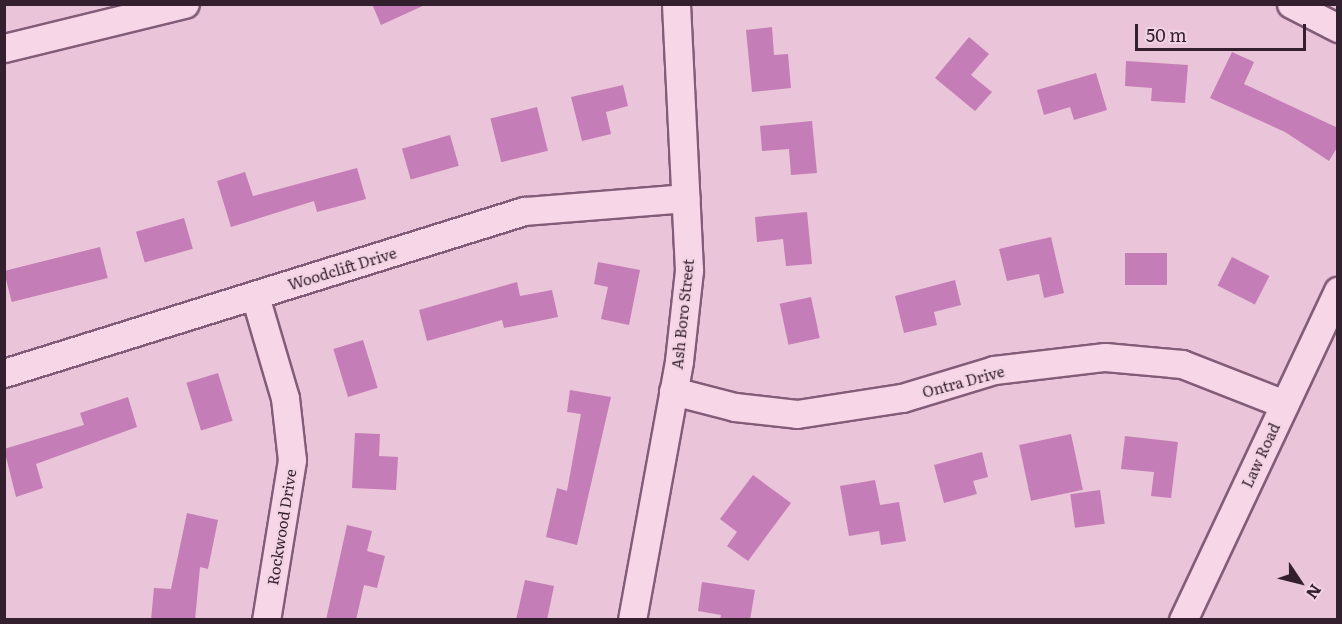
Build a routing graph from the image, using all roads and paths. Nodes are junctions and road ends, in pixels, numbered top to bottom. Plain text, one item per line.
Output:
1 (185, 4) edge
2 (676, 4) edge
3 (1291, 4) edge
4 (1338, 28) edge
5 (4, 48) edge
6 (685, 198) junction
7 (1338, 291) edge
8 (255, 296) junction
9 (1328, 335) edge
10 (4, 373) edge
11 (674, 391) junction
12 (1284, 404) junction
13 (266, 620) edge
14 (632, 620) edge
15 (1183, 620) edge

1 - 5 street
2 - 6 street, Ash Boro Street
3 - 4 street
6 - 8 street, Woodclift Drive
6 - 11 street, Ash Boro Street
7 - 9 street, Law Road
8 - 10 street, Woodclift Drive
8 - 13 street, Rockwood Drive
9 - 12 street, Law Road
11 - 12 street, Ontra Drive
11 - 14 street, Ash Boro Street
12 - 15 street, Law Road

